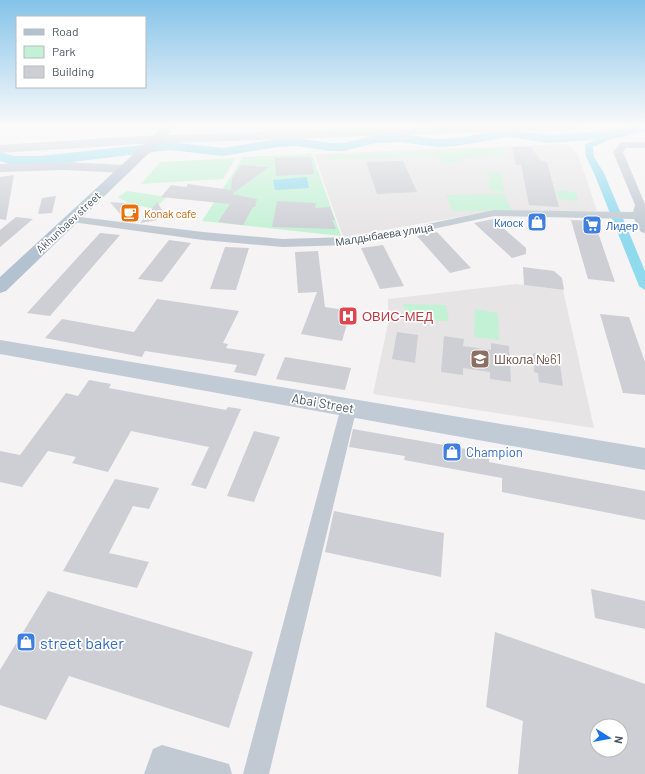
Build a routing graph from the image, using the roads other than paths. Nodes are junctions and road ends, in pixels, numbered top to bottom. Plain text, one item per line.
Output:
1 (133, 161) edge
2 (620, 161) edge
3 (129, 165) junction
4 (0, 168) edge
5 (642, 216) edge
6 (72, 219) junction
7 (645, 230) edge
8 (0, 287) edge
9 (0, 347) edge
10 (349, 407) junction
11 (645, 460) edge
12 (157, 774) edge
13 (218, 774) edge
14 (256, 774) edge

1 - 3 main road, Akhunbaev street
2 - 5 street
3 - 4 street
3 - 6 main road, Akhunbaev street
5 - 6 street, Малдыбаева улица
5 - 7 street
6 - 8 main road, Akhunbaev street
9 - 10 street, Abai Street
10 - 11 street, Abai Street
10 - 14 street
12 - 13 street

